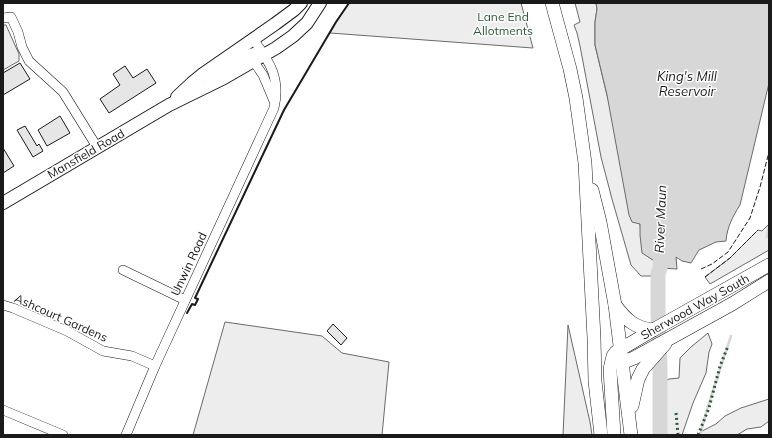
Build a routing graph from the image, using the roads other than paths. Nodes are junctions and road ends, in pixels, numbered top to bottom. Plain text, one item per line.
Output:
1 (301, 3) edge
2 (320, 3) edge
3 (552, 3) edge
4 (7, 17) edge
5 (250, 50) junction
6 (265, 55) junction
7 (275, 104) junction
8 (169, 105) junction
9 (97, 147) junction
10 (585, 163) junction
11 (3, 203) edge
12 (769, 265) edge
13 (123, 270) dead end
14 (769, 281) edge
15 (185, 300) junction
16 (615, 305) junction
17 (3, 306) edge
18 (649, 331) junction
19 (594, 338) junction
20 (648, 356) junction
21 (618, 357) junction
22 (155, 366) junction
23 (3, 410) edge
24 (630, 420) junction
25 (63, 435) edge
26 (126, 435) edge
27 (602, 435) edge
28 (614, 435) edge
29 (631, 435) edge

1 - 5 main road, Mansfield Road
2 - 6 main road, Mansfield Road
3 - 10 highway
4 - 9 street
5 - 6 main road, Mansfield Road
5 - 6 street, Unwin Road
5 - 7 street
5 - 8 main road, Mansfield Road
5 - 8 main road, Mansfield Road
6 - 7 street, Unwin Road
7 - 15 street, Unwin Road
8 - 9 main road, Mansfield Road
9 - 11 main road, Mansfield Road
10 - 16 highway
10 - 19 highway
12 - 18 highway, Sherwood Way South
13 - 15 street
14 - 20 highway, Sherwood Way South
15 - 22 street, Unwin Road
16 - 18 highway
16 - 21 highway
17 - 22 street, Ashcourt Gardens
18 - 21 highway, Sherwood Way South
19 - 21 highway
19 - 27 highway
20 - 21 highway, Sherwood Way South
20 - 24 highway
21 - 24 highway
21 - 28 highway
22 - 26 street, Unwin Road
23 - 25 street
24 - 29 highway

